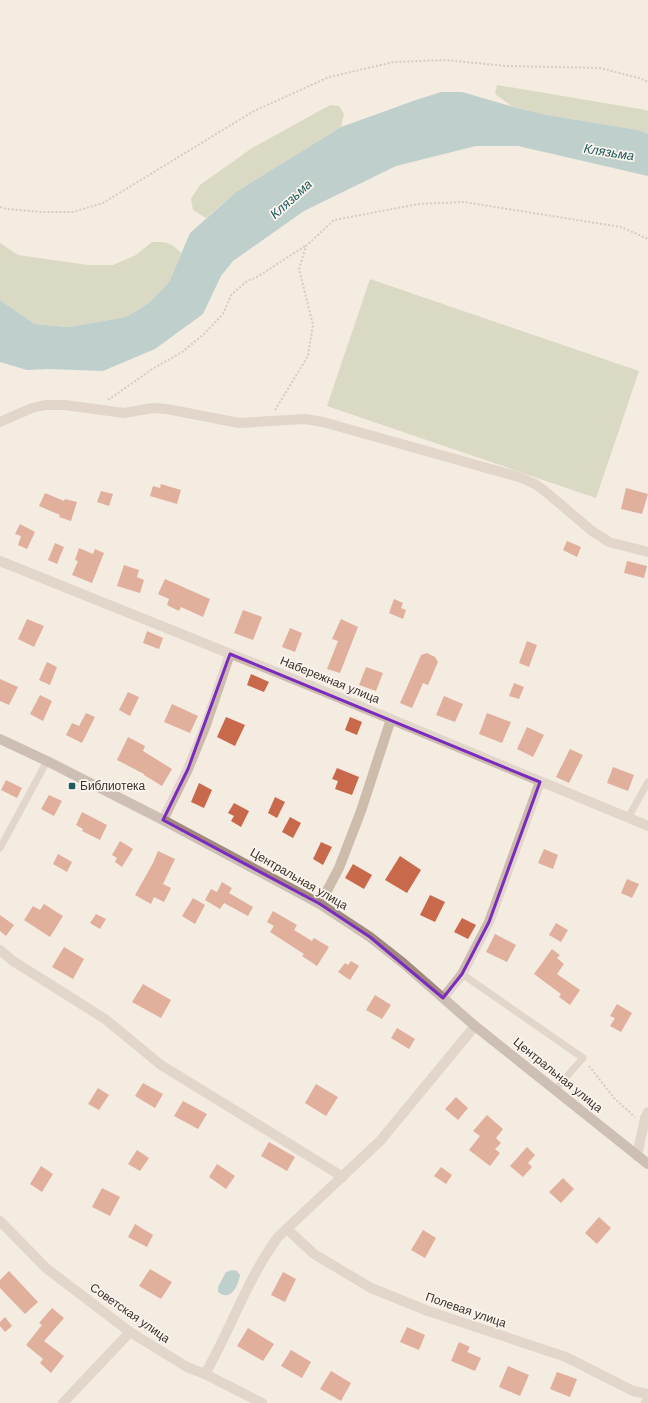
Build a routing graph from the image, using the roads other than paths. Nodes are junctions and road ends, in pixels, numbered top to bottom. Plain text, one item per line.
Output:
1 (0, 422) edge
2 (648, 552) edge
3 (0, 561) edge
4 (230, 654) junction
5 (391, 719) junction
6 (0, 739) edge
7 (47, 761) junction
8 (540, 782) junction
9 (648, 782) edge
10 (628, 818) junction
11 (163, 820) junction
12 (648, 826) edge
13 (0, 848) edge
14 (320, 904) junction
15 (0, 950) edge
16 (462, 974) junction
17 (443, 998) junction
18 (475, 1026) junction
19 (555, 1090) junction
20 (648, 1112) edge
21 (637, 1156) junction
22 (648, 1164) edge
23 (343, 1177) junction
24 (0, 1221) edge
25 (287, 1229) junction
26 (130, 1332) junction
27 (205, 1374) junction
28 (648, 1395) edge
29 (63, 1403) edge
30 (262, 1403) edge
31 (644, 1403) edge

1 - 2 street
3 - 4 street, Набережная улица
4 - 5 street, Набережная улица
4 - 11 street
5 - 8 street, Набережная улица
5 - 14 street
6 - 7 main road, Центральная улица
7 - 11 main road, Центральная улица
7 - 13 lane
8 - 10 street, Набережная улица
8 - 16 street
9 - 10 lane
10 - 12 street, Набережная улица
11 - 14 main road, Центральная улица
14 - 17 main road, Центральная улица
15 - 23 street
16 - 17 street
16 - 19 lane
17 - 18 main road, Центральная улица
18 - 19 main road, Центральная улица
18 - 23 street
19 - 21 main road, Центральная улица
20 - 21 street
21 - 22 main road, Центральная улица
23 - 25 street
24 - 26 street, Советская улица
25 - 27 street
25 - 28 street, Полевая улица
26 - 27 street, Советская улица
26 - 29 street
27 - 30 street, Советская улица
28 - 31 lane

